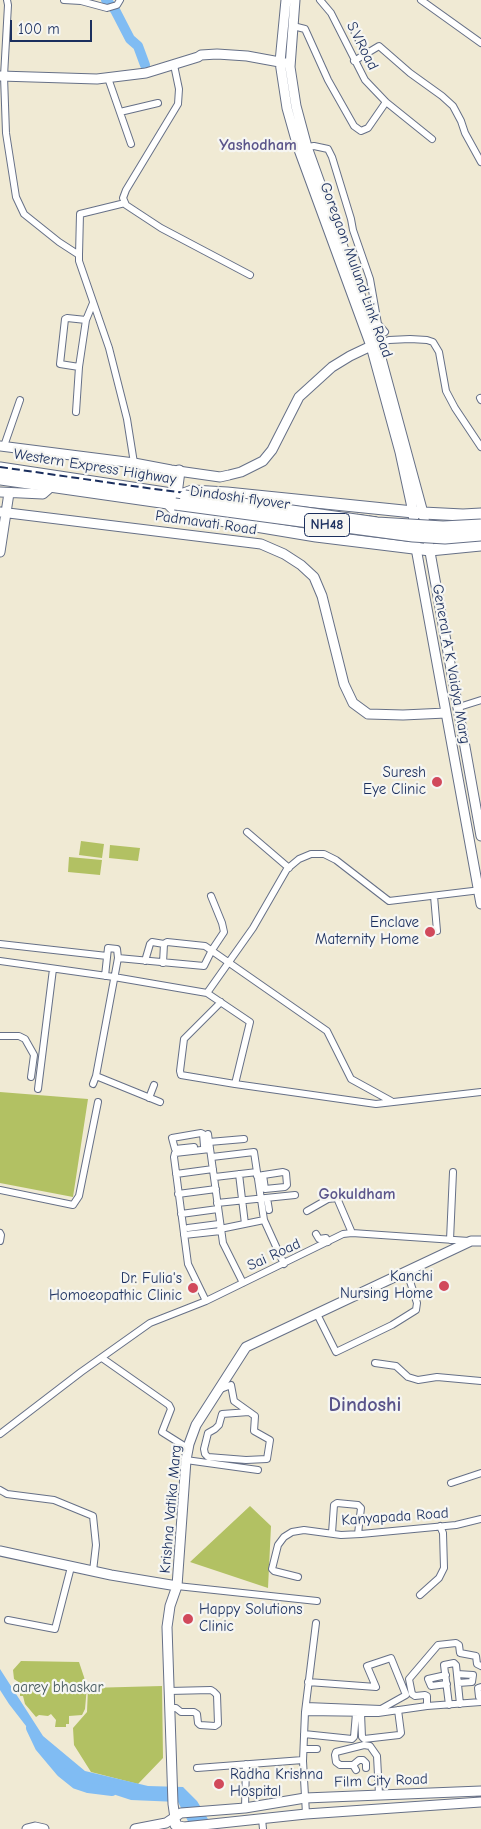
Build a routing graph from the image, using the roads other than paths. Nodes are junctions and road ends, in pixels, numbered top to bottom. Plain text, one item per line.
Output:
1 (7, 0) edge
2 (64, 0) edge
3 (286, 0) edge
4 (295, 0) edge
5 (320, 0) edge
6 (421, 0) edge
7 (118, 2) edge
8 (293, 26) junction
9 (481, 43) edge
10 (354, 61) junction
11 (276, 62) junction
12 (290, 63) junction
13 (174, 65) junction
14 (2, 76) edge
15 (108, 78) junction
16 (386, 102) junction
17 (158, 103) dead end
18 (120, 112) junction
19 (432, 138) dead end
20 (131, 144) dead end
21 (307, 147) junction
22 (481, 162) edge
23 (310, 169) junction
24 (125, 203) junction
25 (79, 255) junction
26 (250, 274) dead end
27 (93, 304) junction
28 (86, 320) junction
29 (385, 332) dead end
30 (374, 345) junction
31 (79, 367) junction
32 (20, 400) dead end
33 (76, 412) dead end
34 (2, 446) edge
35 (481, 447) edge
36 (134, 463) junction
37 (0, 468) edge
38 (179, 471) junction
39 (0, 479) edge
40 (52, 486) junction
41 (5, 492) edge
42 (177, 499) junction
43 (344, 505) junction
44 (3, 512) edge
45 (418, 513) junction
46 (481, 514) edge
47 (481, 524) edge
48 (481, 535) edge
49 (339, 539) junction
50 (481, 546) edge
51 (416, 548) junction
52 (430, 550) junction
53 (0, 552) edge
54 (481, 700) edge
55 (481, 704) edge
56 (459, 710) junction
57 (446, 713) junction
58 (247, 832) dead end
59 (468, 833) junction
60 (481, 833) edge
61 (289, 868) junction
62 (480, 890) edge
63 (211, 896) dead end
64 (434, 896) junction
65 (481, 904) edge
66 (437, 931) dead end
67 (0, 944) edge
68 (164, 944) junction
69 (212, 950) junction
70 (107, 956) junction
71 (118, 958) junction
72 (0, 961) edge
73 (145, 961) junction
74 (228, 962) junction
75 (163, 963) junction
76 (53, 969) junction
77 (104, 976) junction
78 (114, 977) junction
79 (207, 993) junction
80 (221, 1002) junction
81 (0, 1036) edge
82 (96, 1076) junction
83 (31, 1077) dead end
84 (93, 1084) dead end
85 (235, 1084) junction
86 (154, 1085) dead end
87 (38, 1089) dead end
88 (481, 1092) edge
89 (149, 1098) junction
90 (98, 1102) dead end
91 (160, 1102) dead end
92 (392, 1102) junction
93 (210, 1131) dead end
94 (244, 1139) dead end
95 (210, 1145) junction
96 (213, 1157) junction
97 (215, 1167) junction
98 (453, 1172) dead end
99 (176, 1174) junction
100 (239, 1174) junction
101 (259, 1174) junction
102 (216, 1177) junction
103 (216, 1189) junction
104 (0, 1190) edge
105 (178, 1194) junction
106 (295, 1195) dead end
107 (264, 1198) junction
108 (242, 1200) junction
109 (218, 1206) junction
110 (269, 1210) dead end
111 (306, 1211) dead end
112 (181, 1214) junction
113 (264, 1220) junction
114 (245, 1224) junction
115 (188, 1228) dead end
116 (220, 1228) junction
117 (0, 1233) edge
118 (352, 1233) junction
119 (316, 1234) dead end
120 (184, 1235) junction
121 (328, 1239) junction
122 (0, 1240) edge
123 (450, 1240) junction
124 (476, 1241) edge
125 (284, 1264) junction
126 (407, 1272) junction
127 (243, 1283) junction
128 (206, 1301) junction
129 (317, 1314) junction
130 (102, 1358) junction
131 (375, 1362) dead end
132 (481, 1381) edge
133 (218, 1390) junction
134 (249, 1412) junction
135 (0, 1434) edge
136 (189, 1449) junction
137 (186, 1460) junction
138 (258, 1470) dead end
139 (481, 1473) edge
140 (451, 1483) dead end
141 (0, 1490) edge
142 (481, 1519) edge
143 (440, 1526) junction
144 (332, 1533) junction
145 (358, 1534) junction
146 (0, 1551) edge
147 (71, 1567) junction
148 (94, 1571) junction
149 (298, 1577) dead end
150 (178, 1586) junction
151 (420, 1595) dead end
152 (317, 1601) dead end
153 (8, 1620) dead end
154 (316, 1622) dead end
155 (481, 1666) edge
156 (457, 1674) junction
157 (446, 1675) junction
158 (308, 1682) junction
159 (458, 1683) junction
160 (447, 1684) junction
161 (481, 1687) edge
162 (169, 1691) junction
163 (480, 1700) edge
164 (449, 1704) junction
165 (460, 1704) junction
166 (427, 1706) junction
167 (170, 1708) junction
168 (305, 1709) junction
169 (398, 1710) junction
170 (358, 1713) junction
171 (304, 1734) junction
172 (304, 1750) junction
173 (317, 1751) dead end
174 (303, 1760) junction
175 (246, 1764) junction
176 (198, 1768) dead end
177 (366, 1768) dead end
178 (481, 1791) edge
179 (380, 1794) junction
180 (305, 1798) junction
181 (481, 1802) edge
182 (245, 1808) junction
183 (229, 1810) junction
184 (306, 1814) junction
185 (262, 1819) junction
186 (230, 1822) junction
187 (177, 1824) edge
188 (27, 1829) edge
189 (44, 1829) edge
190 (135, 1829) edge
191 (263, 1829) edge

1 - 14 street
2 - 7 street
3 - 11 street, Goregaon Mulund Link Road
4 - 8 street, Goregaon Mulund Link Road
5 - 10 street, S.V.Road
6 - 9 street
8 - 12 street, Goregaon Mulund Link Road
8 - 16 street
10 - 16 street, S.V.Road
10 - 22 street
11 - 12 street
11 - 13 street
11 - 23 street, Goregaon Mulund Link Road
12 - 21 street, Goregaon Mulund Link Road
13 - 15 street
13 - 24 street
14 - 15 street
14 - 25 street
15 - 18 street
16 - 19 street, S.V.Road
17 - 18 street
18 - 20 street
21 - 23 street, Goregaon Mulund Link Road
21 - 29 street
23 - 30 street, Goregaon Mulund Link Road
24 - 25 street
24 - 26 street
25 - 27 street
27 - 28 street
27 - 36 street
28 - 31 street
28 - 31 street
30 - 35 street
30 - 38 street
30 - 45 street, Goregaon Mulund Link Road
31 - 33 street
32 - 34 street
34 - 36 street
36 - 38 street
37 - 42 highway, Western Express Highway / NH48
38 - 42 highway
39 - 40 highway, Western Express Highway / NH48
40 - 41 street
40 - 42 highway, Western Express Highway / NH48
41 - 44 street
42 - 43 highway
42 - 47 highway, Dindoshi flyover / NH48, bridge
42 - 48 highway, Dindoshi flyover / NH48, bridge
42 - 49 highway
43 - 45 highway
43 - 49 highway
44 - 53 street
44 - 57 street, Padmavati Road
45 - 46 highway
45 - 51 street, Goregaon Mulund Link Road
45 - 52 street, General A K Vaidya Marg
49 - 51 highway
50 - 52 highway
51 - 52 highway
51 - 57 street, General A K Vaidya Marg
52 - 56 street, General A K Vaidya Marg
54 - 56 street
55 - 56 street
56 - 60 street, General A K Vaidya Marg
57 - 59 street, General A K Vaidya Marg
58 - 61 street
59 - 60 street
59 - 62 street, General A K Vaidya Marg
61 - 64 street
61 - 74 street
62 - 64 street
62 - 65 street, General A K Vaidya Marg
63 - 69 street
64 - 66 street
67 - 70 street
68 - 69 street
68 - 73 street
68 - 75 street
69 - 74 street
69 - 75 street
70 - 71 street
70 - 77 street
71 - 73 street
71 - 78 street
72 - 76 street
73 - 75 street
74 - 79 street
74 - 92 street
76 - 77 street
76 - 87 street
77 - 78 street
78 - 79 street
78 - 82 street
79 - 80 street
80 - 85 street
80 - 85 street
81 - 83 street
82 - 84 street
82 - 89 street
85 - 92 street
86 - 89 street
88 - 92 street
89 - 91 street
90 - 104 street
93 - 95 street
94 - 95 street
95 - 95 street
95 - 96 street
95 - 99 street
96 - 97 street
96 - 101 street
97 - 99 street
97 - 102 street
98 - 123 street
99 - 105 street
100 - 101 street
100 - 102 street
100 - 108 street
101 - 107 street
102 - 103 street
103 - 105 street
103 - 109 street
105 - 112 street
106 - 107 street
107 - 108 street
107 - 110 street
107 - 113 street
108 - 109 street
108 - 114 street
109 - 112 street
109 - 116 street
111 - 118 street
112 - 120 street
113 - 114 street
113 - 125 street
114 - 116 street
115 - 116 street
116 - 120 street
116 - 127 street
117 - 122 street
118 - 121 street, Sai Road
118 - 123 street, Sai Road
119 - 121 street
120 - 128 street
121 - 125 street, Sai Road
123 - 124 street, Sai Road
124 - 126 street, Krishna Vatika Marg
125 - 127 street, Sai Road
126 - 129 street, Krishna Vatika Marg
126 - 129 street
127 - 128 street, Sai Road
128 - 130 street, Sai Road
129 - 133 street, Krishna Vatika Marg
130 - 135 street, Sai Road
130 - 136 street
131 - 132 street
133 - 134 street
133 - 136 street, Krishna Vatika Marg
134 - 134 street
136 - 137 street, Krishna Vatika Marg
137 - 138 street
137 - 150 street, Krishna Vatika Marg
139 - 140 street
141 - 148 street
142 - 143 street, Kanyapada Road
143 - 145 street, Kanyapada Road
143 - 151 street
144 - 145 street, Kanyapada Road
144 - 145 street
144 - 149 street, Kanyapada Road
146 - 147 street
147 - 148 street
147 - 153 street
148 - 150 street
150 - 152 street
150 - 162 street, Krishna Vatika Marg
154 - 158 street
155 - 166 street
156 - 157 street
156 - 159 street
156 - 159 street
157 - 160 street
157 - 160 street
158 - 168 street
158 - 168 street
159 - 165 street
160 - 164 street
161 - 163 street
162 - 167 street, Krishna Vatika Marg
162 - 167 street
163 - 165 street
164 - 165 street
164 - 166 street
166 - 169 street
167 - 187 street, Krishna Vatika Marg
168 - 170 street
168 - 171 street
169 - 170 street
169 - 170 street
170 - 171 street
171 - 172 street
172 - 173 street
172 - 174 street
174 - 175 street
174 - 180 street
175 - 176 street
175 - 182 street
177 - 179 street
178 - 179 street, Film City Road
179 - 180 street, Film City Road
180 - 182 street, Film City Road
180 - 184 street
181 - 184 street, Film City Road
182 - 183 street, Film City Road
183 - 186 street
183 - 187 street, Film City Road
184 - 185 street, Film City Road
185 - 186 street, Film City Road
185 - 191 street
186 - 187 street, Film City Road
187 - 190 street, Film City Road
188 - 189 street

